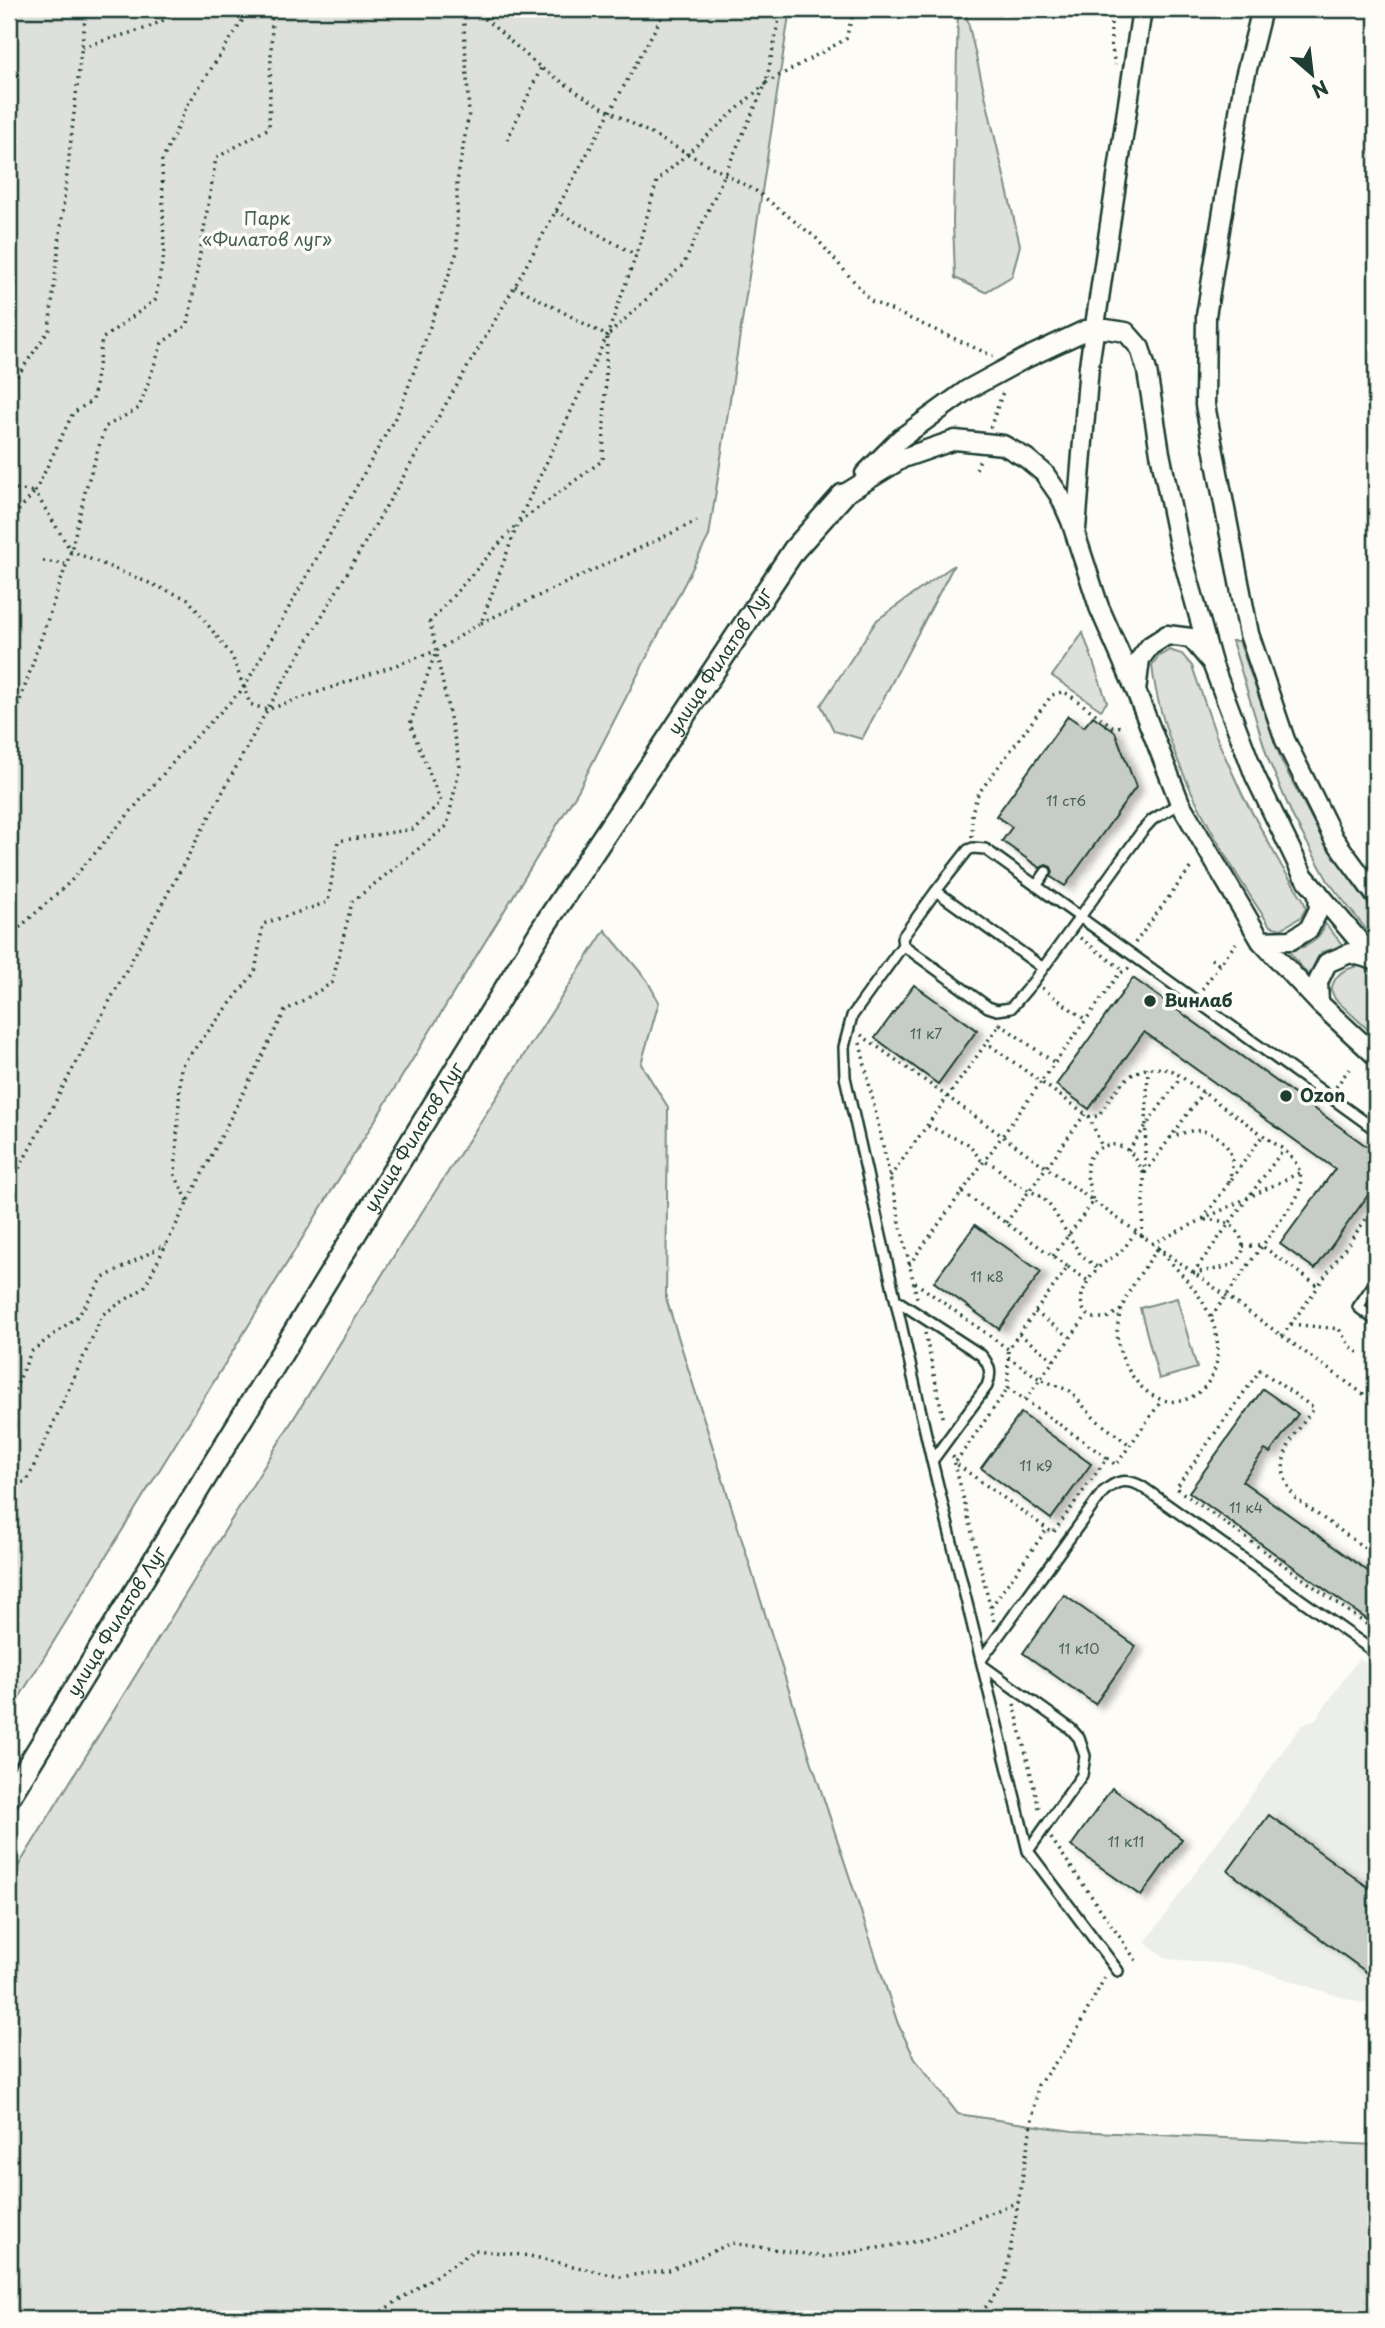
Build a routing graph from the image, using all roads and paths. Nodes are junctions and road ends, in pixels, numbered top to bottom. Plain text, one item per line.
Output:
1 (86, 9) edge
2 (187, 9) edge
3 (250, 9) edge
4 (281, 9) edge
5 (463, 9) edge
6 (474, 9) edge
7 (666, 9) edge
8 (781, 9) edge
9 (854, 9) edge
10 (1142, 9) edge
11 (1262, 9) edge
12 (82, 47) junction
13 (541, 68) junction
14 (766, 83) junction
15 (611, 111) junction
16 (507, 140) dead end
17 (725, 174) junction
18 (556, 211) junction
19 (636, 255) junction
20 (515, 286) junction
21 (607, 336) junction
22 (1012, 365) junction
23 (9, 388) edge
24 (985, 443) junction
25 (976, 469) dead end
26 (9, 488) edge
27 (35, 492) junction
28 (843, 495) junction
29 (9, 521) edge
30 (697, 521) dead end
31 (518, 523) junction
32 (1076, 536) junction
33 (71, 551) junction
34 (43, 561) dead end
35 (65, 564) junction
36 (481, 623) junction
37 (436, 651) junction
38 (1212, 663) junction
39 (244, 688) junction
40 (1136, 691) junction
41 (267, 710) junction
42 (1125, 724) dead end
43 (9, 733) edge
44 (1180, 803) junction
45 (973, 848) junction
46 (1191, 867) dead end
47 (1046, 872) dead end
48 (1036, 886) junction
49 (936, 891) junction
50 (1318, 892) junction
51 (1376, 896) edge
52 (1080, 917) junction
53 (1070, 931) junction
54 (9, 937) edge
55 (1261, 941) junction
56 (1236, 943) dead end
57 (903, 945) junction
58 (1128, 952) junction
59 (1211, 958) dead end
60 (1376, 960) edge
61 (1220, 965) junction
62 (1043, 968) junction
63 (1130, 968) dead end
64 (1123, 970) junction
65 (1033, 982) junction
66 (1194, 1000) junction
67 (1319, 1003) junction
68 (1011, 1008) junction
69 (1086, 1020) junction
70 (861, 1035) dead end
71 (987, 1043) dead end
72 (1376, 1056) edge
73 (1055, 1063) junction
74 (1148, 1068) junction
75 (1181, 1077) junction
76 (1041, 1082) junction
77 (1203, 1092) junction
78 (947, 1097) junction
79 (1087, 1115) junction
80 (927, 1126) junction
81 (1146, 1126) junction
82 (1376, 1130) edge
83 (1263, 1135) junction
84 (1002, 1136) junction
85 (1170, 1138) junction
86 (1102, 1147) junction
87 (1283, 1150) junction
88 (1128, 1151) junction
89 (984, 1162) junction
90 (1046, 1168) junction
91 (1301, 1172) junction
92 (1144, 1175) junction
93 (890, 1177) dead end
94 (1228, 1184) junction
95 (9, 1187) edge
96 (1030, 1190) junction
97 (962, 1192) junction
98 (1247, 1198) junction
99 (188, 1202) junction
100 (1093, 1202) junction
101 (1376, 1205) edge
102 (1203, 1220) junction
103 (1006, 1223) junction
104 (1229, 1224) junction
105 (1136, 1232) junction
106 (1068, 1236) junction
107 (1142, 1237) junction
108 (167, 1243) junction
109 (1152, 1244) junction
110 (1243, 1246) junction
111 (1262, 1246) junction
112 (1158, 1248) junction
113 (1054, 1256) junction
114 (909, 1265) dead end
115 (1068, 1267) junction
116 (1098, 1268) junction
117 (1192, 1273) junction
118 (912, 1280) dead end
119 (1088, 1281) junction
120 (1376, 1281) edge
121 (1318, 1286) junction
122 (1226, 1297) junction
123 (896, 1300) junction
124 (1121, 1310) junction
125 (1035, 1312) junction
126 (1087, 1315) junction
127 (1211, 1317) junction
128 (1376, 1321) edge
129 (1291, 1324) junction
130 (1019, 1334) junction
131 (1282, 1336) junction
132 (1070, 1337) junction
133 (1008, 1349) junction
134 (1360, 1354) dead end
135 (1009, 1357) junction
136 (1054, 1360) junction
137 (1040, 1379) junction
138 (1008, 1388) junction
139 (1163, 1399) junction
140 (1025, 1400) junction
141 (1376, 1401) edge
142 (9, 1403) edge
143 (1130, 1445) junction
144 (1107, 1458) junction
145 (932, 1461) junction
146 (9, 1488) edge
147 (1047, 1529) junction
148 (1376, 1556) edge
149 (991, 1607) dead end
150 (1376, 1630) edge
151 (1376, 1653) edge
152 (982, 1663) junction
153 (9, 1797) edge
154 (1044, 1829) junction
155 (1028, 1852) junction
156 (1138, 1962) dead end
157 (1115, 1967) joint
158 (1018, 2202) junction
159 (370, 2319) edge
160 (977, 2319) edge

1 - 12 path
2 - 12 path
3 - 27 path
4 - 33 path
5 - 39 path
6 - 13 path
7 - 15 path
8 - 14 path
9 - 14 path
10 - 32 street
11 - 51 street
12 - 23 path
13 - 15 path
13 - 16 path
14 - 17 path
14 - 19 path
15 - 17 path
15 - 18 path
17 - 21 path
17 - 22 path
18 - 19 path
18 - 20 path
19 - 21 path
20 - 21 path
20 - 41 path
21 - 31 path
21 - 31 path
22 - 24 path
22 - 28 street, улица Филатов Луг
22 - 38 street, улица Филатов Луг
24 - 25 path
24 - 28 street, улица Филатов Луг
24 - 32 street, улица Филатов Луг
26 - 27 path
27 - 29 path
27 - 33 path
28 - 153 street, улица Филатов Луг
30 - 36 path
31 - 36 path
31 - 37 path
32 - 40 street, улица Филатов Луг
33 - 35 path
33 - 39 path
34 - 35 path
35 - 43 path
36 - 37 path
37 - 41 path
37 - 99 path
37 - 99 path
38 - 40 street
38 - 50 street
39 - 41 path
39 - 54 path
40 - 44 street, улица Филатов Луг
41 - 95 path
42 - 45 path
44 - 52 lane
44 - 55 street, улица Филатов Луг
45 - 48 lane
45 - 49 lane
46 - 58 path
47 - 48 lane
48 - 52 lane
49 - 57 lane
49 - 62 lane
50 - 55 street
50 - 60 street
52 - 53 lane
52 - 58 lane
53 - 62 lane
53 - 64 path
55 - 67 street, улица Филатов Луг
56 - 61 path
57 - 68 lane
57 - 123 lane
58 - 64 path
58 - 66 lane
59 - 61 path
60 - 67 street
61 - 66 path
62 - 65 lane
63 - 64 path
64 - 69 path
65 - 68 lane
65 - 69 path
66 - 82 lane
67 - 72 street, улица Филатов Луг
68 - 73 path
69 - 73 path
70 - 78 path
71 - 76 path
73 - 76 path
74 - 75 path
74 - 79 path
74 - 81 path
75 - 77 path
75 - 81 path
76 - 79 path
76 - 84 path
77 - 83 path
77 - 85 path
78 - 80 path
78 - 84 path
79 - 86 path
79 - 90 path
80 - 89 path
80 - 93 path
81 - 88 path
81 - 92 path
83 - 87 path
83 - 94 path
84 - 89 path
84 - 90 path
85 - 92 path
85 - 94 path
86 - 88 path
86 - 100 path
87 - 91 path
87 - 98 path
88 - 92 path
89 - 96 path
89 - 97 path
90 - 96 path
90 - 100 path
91 - 98 path
91 - 111 path
92 - 107 path
94 - 102 path
96 - 103 path
96 - 106 path
97 - 103 path
97 - 114 path
98 - 102 path
98 - 104 path
99 - 108 path
100 - 105 path
100 - 106 path
101 - 121 path
102 - 104 path
102 - 109 path
103 - 113 path
104 - 110 path
104 - 117 path
105 - 107 path
105 - 116 path
106 - 113 path
106 - 116 path
107 - 109 path
108 - 142 path
108 - 146 path
109 - 112 path
110 - 111 path
110 - 117 path
111 - 121 path
111 - 122 path
112 - 117 path
112 - 124 path
112 - 127 path
113 - 115 path
115 - 119 path
115 - 125 path
116 - 119 path
117 - 122 path
118 - 133 path
119 - 126 path
120 - 128 lane
121 - 129 path
122 - 127 path
122 - 131 path
123 - 145 lane
123 - 145 lane
124 - 126 path
124 - 139 path
125 - 130 path
125 - 132 path
126 - 132 path
127 - 139 path
129 - 131 path
129 - 134 path
130 - 133 path
130 - 136 path
131 - 141 path
132 - 136 path
133 - 135 path
135 - 137 path
135 - 138 path
136 - 137 path
137 - 140 path
137 - 143 path
138 - 140 path
138 - 147 path
139 - 143 path
140 - 144 path
143 - 144 path
144 - 147 path
145 - 152 lane
147 - 149 path
148 - 150 path
151 - 152 lane
152 - 154 lane
152 - 155 lane
154 - 155 lane
154 - 156 path
155 - 157 lane
157 - 158 path
158 - 159 path
158 - 160 path

